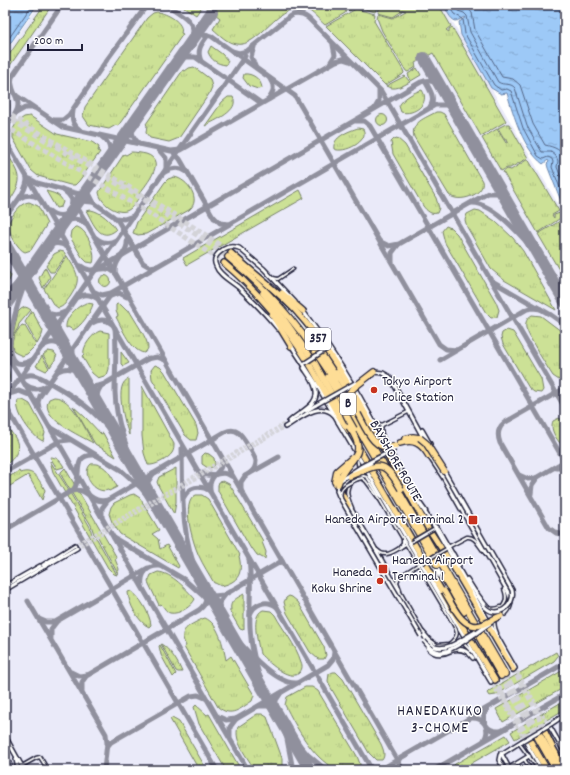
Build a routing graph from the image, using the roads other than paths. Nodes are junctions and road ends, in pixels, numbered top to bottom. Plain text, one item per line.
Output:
1 (228, 258) junction
2 (293, 269) dead end
3 (272, 278) junction
4 (278, 279) junction
5 (243, 280) junction
6 (278, 283) junction
7 (260, 284) junction
8 (263, 293) junction
9 (303, 311) junction
10 (291, 346) junction
11 (328, 348) junction
12 (304, 363) junction
13 (329, 364) junction
14 (316, 366) junction
15 (374, 372) joint
16 (355, 384) junction
17 (410, 412) junction
18 (371, 418) junction
19 (289, 422) junction
20 (339, 423) junction
21 (382, 425) junction
22 (349, 429) junction
23 (379, 440) junction
24 (397, 446) junction
25 (356, 453) junction
26 (429, 456) junction
27 (443, 473) junction
28 (351, 478) junction
29 (336, 482) junction
30 (380, 500) junction
31 (346, 504) junction
32 (355, 514) junction
33 (434, 528) junction
34 (408, 534) junction
35 (420, 535) junction
36 (403, 537) junction
37 (409, 543) junction
38 (456, 543) junction
39 (373, 545) junction
40 (76, 547) tunnel mouth
41 (400, 548) junction
42 (447, 548) junction
43 (453, 554) junction
44 (486, 555) junction
45 (420, 564) junction
46 (42, 566) junction
47 (413, 568) junction
48 (422, 570) junction
49 (5, 586) edge
50 (503, 586) junction
51 (5, 590) edge
52 (474, 590) junction
53 (401, 593) junction
54 (505, 602) junction
55 (467, 610) junction
56 (503, 615) junction
57 (419, 626) junction
58 (482, 628) junction
59 (498, 635) junction
60 (424, 641) junction
61 (449, 644) junction
62 (473, 653) junction
63 (514, 669) joint
64 (492, 681) junction
65 (565, 718) edge
66 (544, 730) junction
67 (7, 740) edge
68 (524, 741) junction
69 (14, 752) junction
70 (565, 753) edge
71 (529, 756) junction
72 (524, 759) junction
73 (22, 766) junction
74 (507, 769) edge
75 (542, 769) edge
76 (565, 769) edge
77 (18, 770) edge
78 (24, 770) edge
79 (48, 770) edge
80 (531, 770) edge
81 (556, 770) edge
82 (560, 770) edge

1 - 5 highway, 357
1 - 7 highway, BAYSHORE ROUTE / B
1 - 8 highway, BAYSHORE ROUTE / B
1 - 9 highway
1 - 23 highway, 357
2 - 4 street
3 - 4 street
3 - 6 street
3 - 10 street
4 - 6 street
5 - 10 highway
5 - 22 highway, 357
6 - 9 street
7 - 13 highway
7 - 55 highway, BAYSHORE ROUTE / B
8 - 14 highway
8 - 35 highway, BAYSHORE ROUTE / B
9 - 11 street
10 - 12 street
11 - 12 street, bridge
11 - 18 street
12 - 19 street
12 - 20 street
13 - 23 highway
13 - 24 highway, bridge
14 - 22 highway
14 - 22 highway, bridge
15 - 16 highway
15 - 17 street
16 - 19 street, bridge
16 - 35 highway, bridge
17 - 21 street
17 - 27 street
17 - 27 street, bridge
18 - 21 street
18 - 33 street
19 - 20 street
20 - 25 street
21 - 42 street
22 - 29 highway, bridge
22 - 34 highway, 357
23 - 63 highway, 357
24 - 26 street
24 - 26 highway
24 - 27 highway, bridge
24 - 28 street, bridge
24 - 29 street, bridge
25 - 28 street
25 - 37 street
26 - 27 street
27 - 44 street
27 - 52 street, bridge
28 - 30 street
28 - 31 street, bridge
28 - 32 street
28 - 55 highway, bridge
29 - 31 highway
30 - 31 street, bridge
30 - 36 street
31 - 32 street
31 - 60 street, bridge
32 - 39 street
33 - 37 street, bridge
33 - 42 street
34 - 56 highway, bridge
34 - 64 highway, 357
35 - 55 highway, BAYSHORE ROUTE / B
36 - 37 street
36 - 41 street
37 - 41 street
37 - 45 street
38 - 42 street
38 - 43 street
38 - 44 street
39 - 41 street
39 - 53 street
40 - 46 street
42 - 43 street
42 - 45 street, bridge
42 - 59 street
43 - 52 street
44 - 50 street
45 - 47 street
45 - 48 street
45 - 62 street
46 - 49 street
46 - 51 street
47 - 48 street
47 - 53 street
48 - 61 street
50 - 54 street
50 - 56 street
52 - 54 street
53 - 57 street
54 - 59 street
56 - 58 street, bridge
57 - 58 street, bridge
57 - 61 street
58 - 60 street, bridge
59 - 63 street
60 - 64 street, bridge
61 - 62 street
62 - 64 street
65 - 66 street
66 - 68 street, bridge
66 - 70 street
66 - 76 highway
66 - 81 highway
66 - 82 highway
67 - 69 street
68 - 71 street
68 - 74 street
68 - 75 highway
68 - 75 highway
69 - 73 street
69 - 77 street
71 - 72 street
71 - 75 street
72 - 74 street
72 - 80 street
73 - 78 street
73 - 79 street

